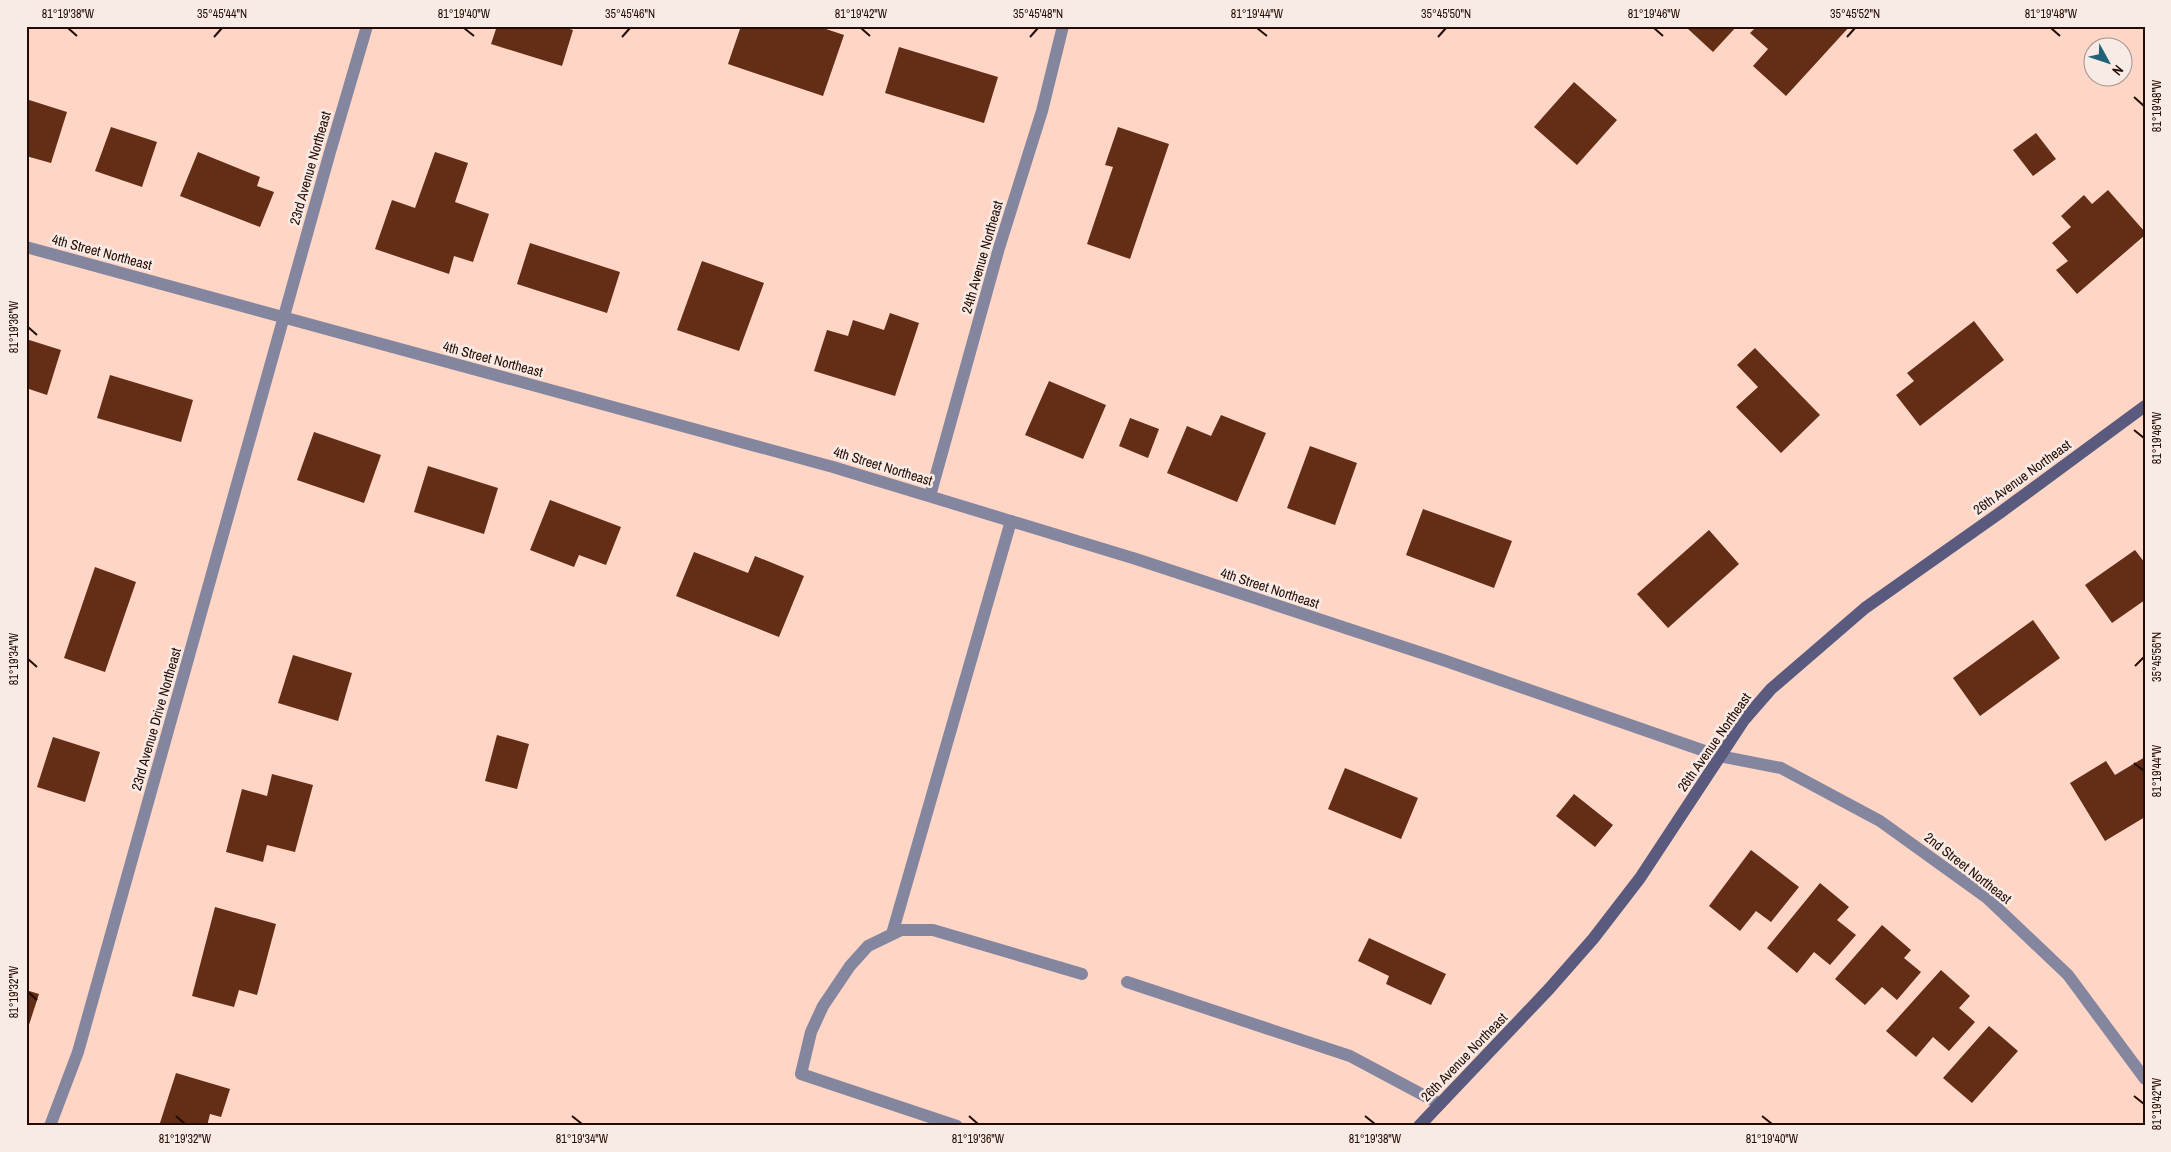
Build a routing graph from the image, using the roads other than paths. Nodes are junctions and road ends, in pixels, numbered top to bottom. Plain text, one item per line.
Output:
1 (367, 26) edge
2 (1064, 26) edge
3 (26, 247) edge
4 (284, 318) junction
5 (2145, 406) edge
6 (930, 496) junction
7 (1011, 521) junction
8 (1719, 756) junction
9 (892, 934) junction
10 (1082, 974) dead end
11 (1128, 982) dead end
12 (2145, 1079) edge
13 (1440, 1104) junction
14 (50, 1126) edge
15 (957, 1126) edge
16 (1419, 1126) edge

1 - 4 street, 23rd Avenue Northeast
2 - 6 street, 24th Avenue Northeast
3 - 4 street, 4th Street Northeast
4 - 6 street, 4th Street Northeast
4 - 14 street, 23rd Avenue Drive Northeast
5 - 8 street, 26th Avenue Northeast
6 - 7 street, 4th Street Northeast
7 - 8 street, 4th Street Northeast
7 - 9 street
8 - 12 street, 2nd Street Northeast
8 - 13 street, 26th Avenue Northeast
9 - 10 street
9 - 15 street
11 - 13 street
13 - 16 street, 26th Avenue Northeast

